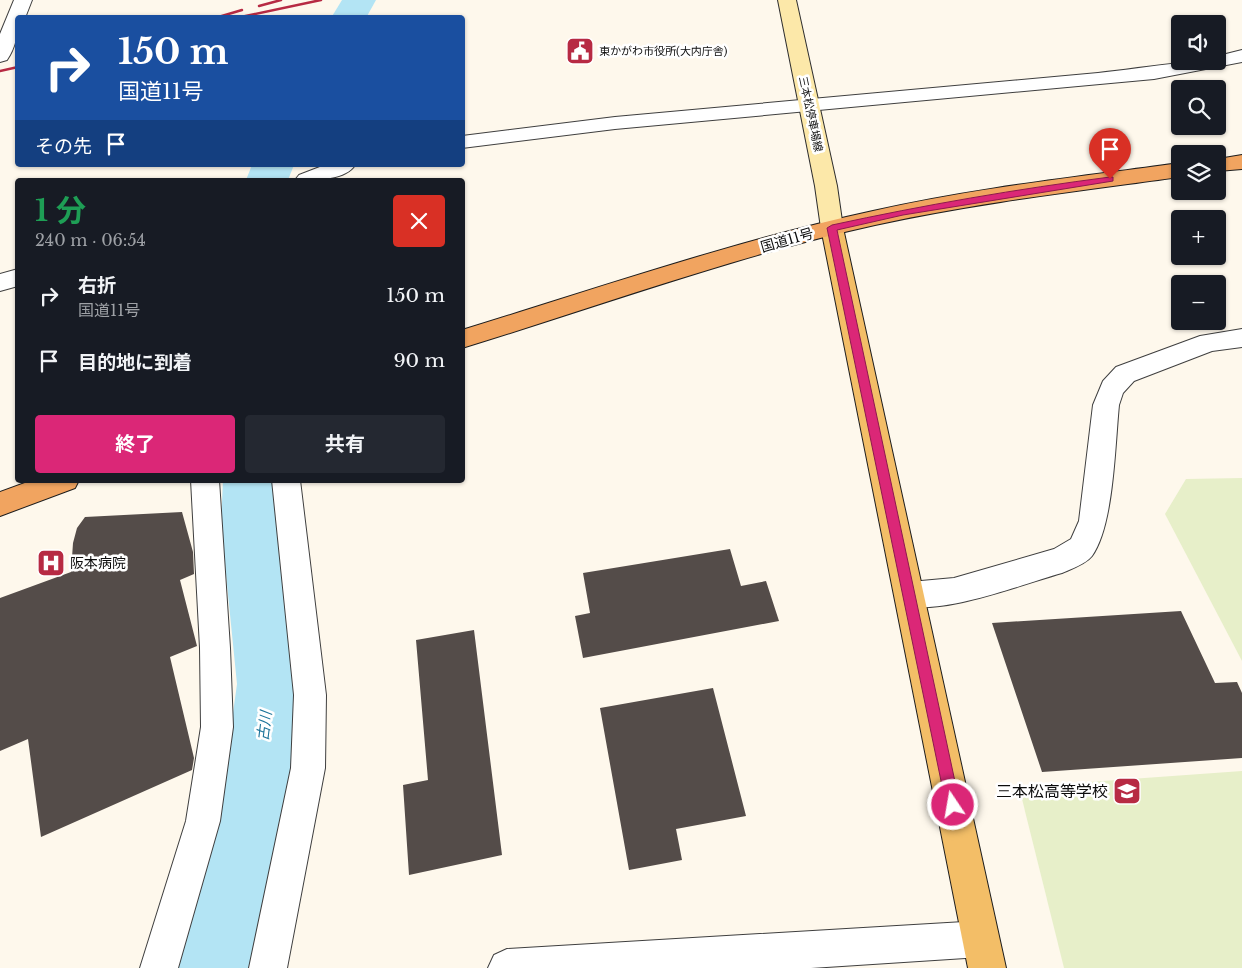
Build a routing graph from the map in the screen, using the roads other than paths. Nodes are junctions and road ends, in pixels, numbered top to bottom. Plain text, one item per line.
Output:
1 (23, 0) edge
2 (787, 0) edge
3 (16, 15) edge
4 (15, 18) edge
5 (2, 47) edge
6 (1242, 56) edge
7 (1226, 59) edge
8 (1171, 70) edge
9 (809, 106) junction
10 (465, 142) edge
11 (1242, 162) edge
12 (1226, 164) edge
13 (340, 167) edge
14 (1171, 171) edge
15 (311, 178) edge
16 (832, 228) junction
17 (15, 278) edge
18 (0, 283) edge
19 (465, 338) edge
20 (1242, 338) edge
21 (57, 483) edge
22 (205, 483) edge
23 (286, 483) edge
24 (0, 504) edge
25 (910, 594) junction
26 (984, 954) edge
27 (159, 968) edge
28 (268, 968) edge
29 (507, 968) edge

1 - 3 street
2 - 9 main road, 三本松停車場線
4 - 5 street
6 - 7 street
8 - 9 street
9 - 10 street
9 - 16 main road, 三本松停車場線
11 - 12 highway
13 - 15 street
14 - 16 highway, 国道11号
16 - 19 highway, 国道11号
16 - 25 main road
17 - 18 street
20 - 25 street
21 - 24 highway
22 - 27 street
23 - 28 street
25 - 26 main road
26 - 29 street

